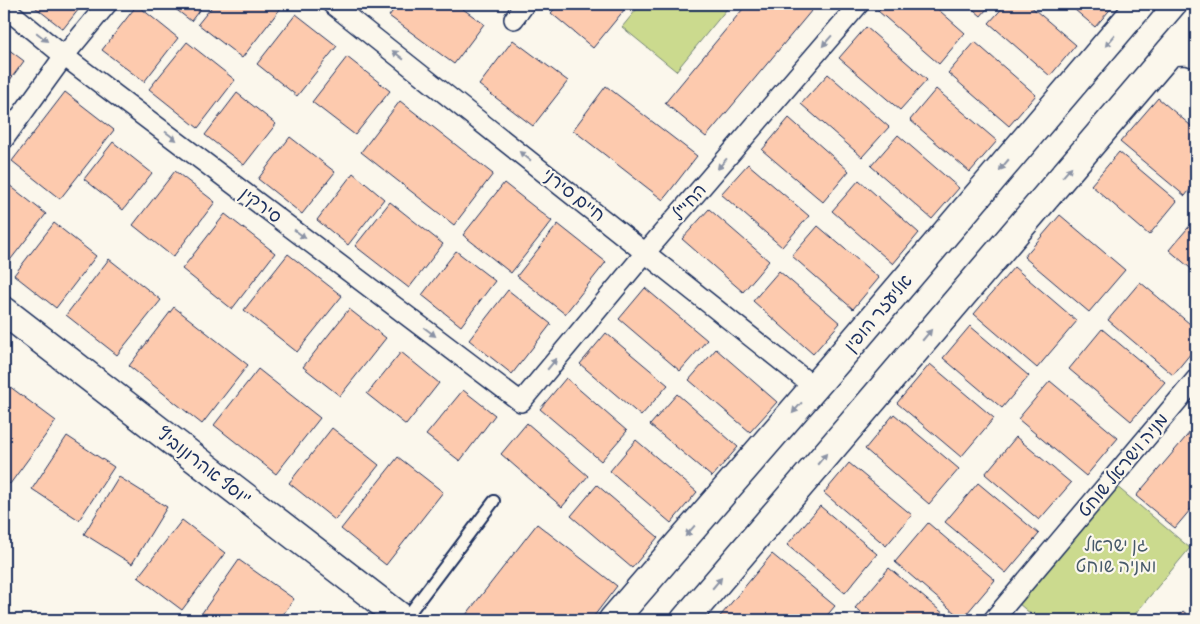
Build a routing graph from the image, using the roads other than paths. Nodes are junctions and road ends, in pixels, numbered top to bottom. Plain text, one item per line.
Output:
1 (107, 4) edge
2 (332, 4) edge
3 (859, 4) edge
4 (1141, 4) edge
5 (4, 7) edge
6 (1195, 31) edge
7 (64, 56) junction
8 (1166, 56) junction
9 (1196, 58) edge
10 (4, 139) edge
11 (646, 252) junction
12 (4, 311) edge
13 (1196, 379) edge
14 (814, 387) junction
15 (521, 402) joint
16 (494, 502) dead end
17 (405, 620) edge
18 (613, 620) edge
19 (685, 620) edge
20 (993, 620) edge

1 - 7 street
11 -> 2 street, חיים סירני
3 -> 11 street, החי"ל
4 -> 14 main road, אליעזר הופין
5 -> 7 street, סירקין
6 - 8 main road
7 - 10 street
7 -> 15 street, סירקין
8 - 9 street
19 -> 8 main road
11 - 14 street, חיים סירני
15 -> 11 street, החי"ל
12 - 17 main road, יוסף אהרונוביץ'
13 - 20 street, מניה וישראל שוחט
14 -> 18 main road, אליעזר הופין
16 - 17 lane

